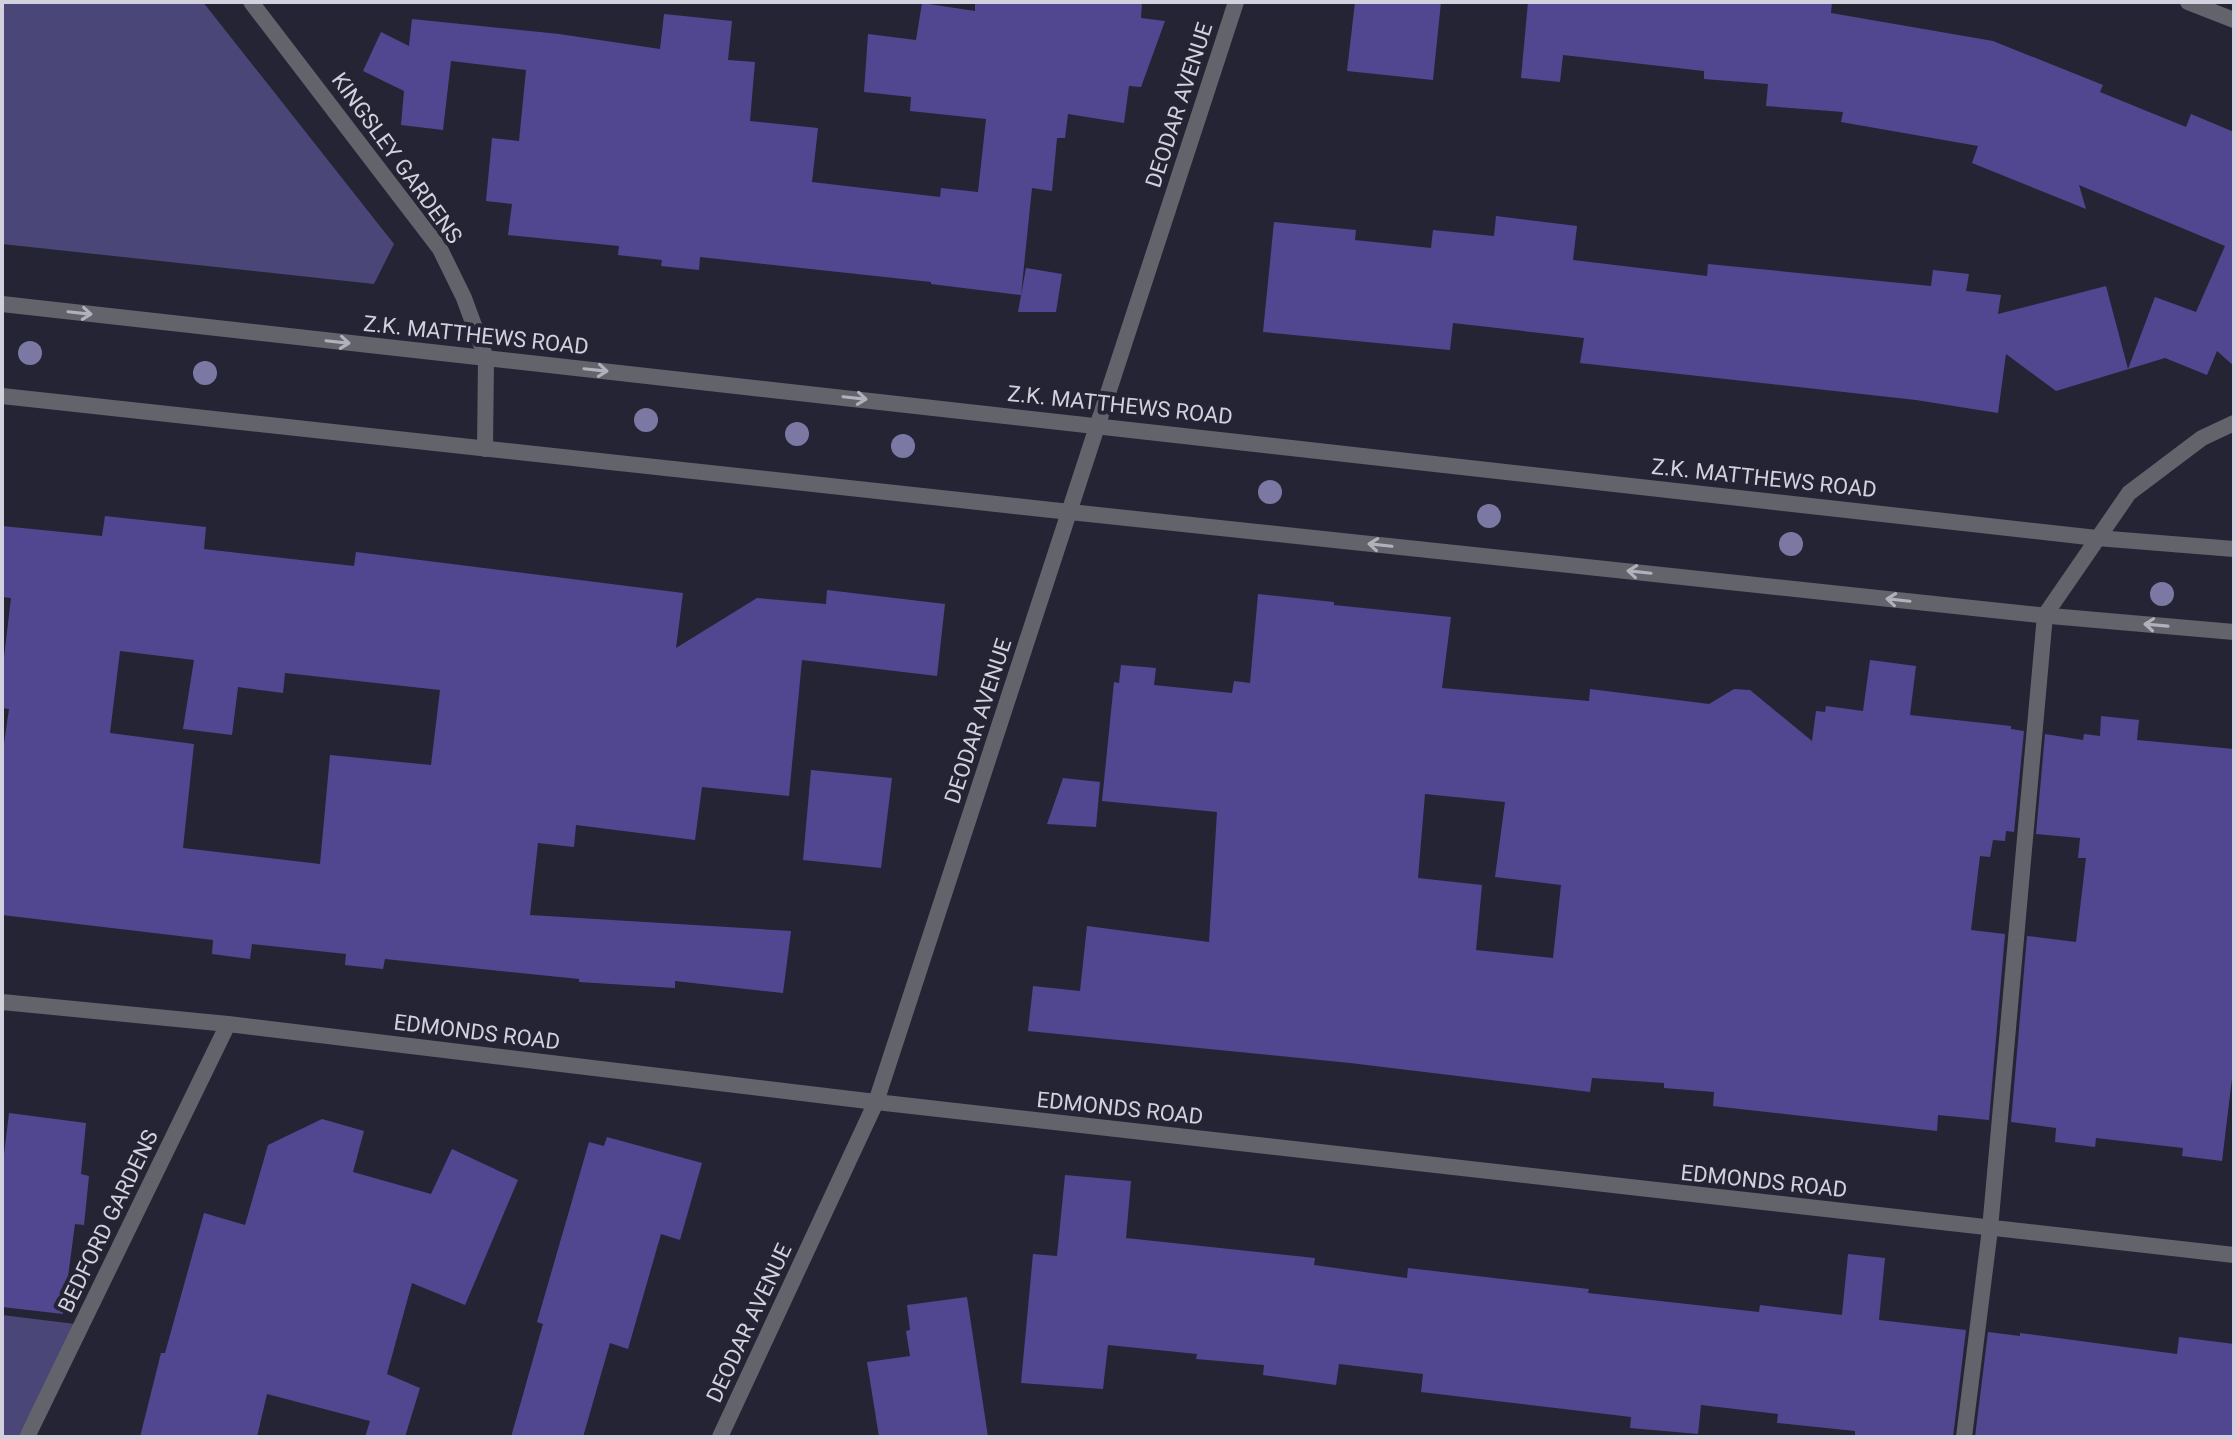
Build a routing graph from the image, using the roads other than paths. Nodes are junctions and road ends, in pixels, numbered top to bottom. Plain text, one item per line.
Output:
1 (251, 2) edge
2 (1236, 2) edge
3 (2188, 2) edge
4 (2234, 20) edge
5 (2, 304) edge
6 (486, 358) junction
7 (2, 396) edge
8 (2234, 423) edge
9 (1096, 424) junction
10 (485, 449) junction
11 (1070, 512) junction
12 (2097, 538) junction
13 (2234, 549) edge
14 (2045, 615) junction
15 (2234, 632) edge
16 (2, 1002) edge
17 (228, 1024) junction
18 (876, 1102) junction
19 (1990, 1229) junction
20 (2234, 1255) edge
21 (27, 1437) edge
22 (720, 1437) edge
23 (1964, 1437) edge

1 - 6 street, KINGSLEY GARDENS
2 - 9 street, DEODAR AVENUE
3 - 4 street
5 -> 6 street, Z.K. MATTHEWS ROAD
6 -> 9 street, Z.K. MATTHEWS ROAD
6 - 10 street, KINGSLEY GARDENS
7 - 10 street
8 - 12 street
9 - 11 street, DEODAR AVENUE
9 - 12 street, Z.K. MATTHEWS ROAD
10 - 11 street
14 -> 11 street
11 - 18 street, DEODAR AVENUE
12 - 13 street, Z.K. MATTHEWS ROAD
12 - 14 street
15 -> 14 street
14 - 19 street
16 - 17 street, EDMONDS ROAD
17 - 18 street, EDMONDS ROAD
17 - 21 street, BEDFORD GARDENS
18 - 19 street, EDMONDS ROAD
18 - 22 street, DEODAR AVENUE
19 - 20 street, EDMONDS ROAD
19 - 23 street

